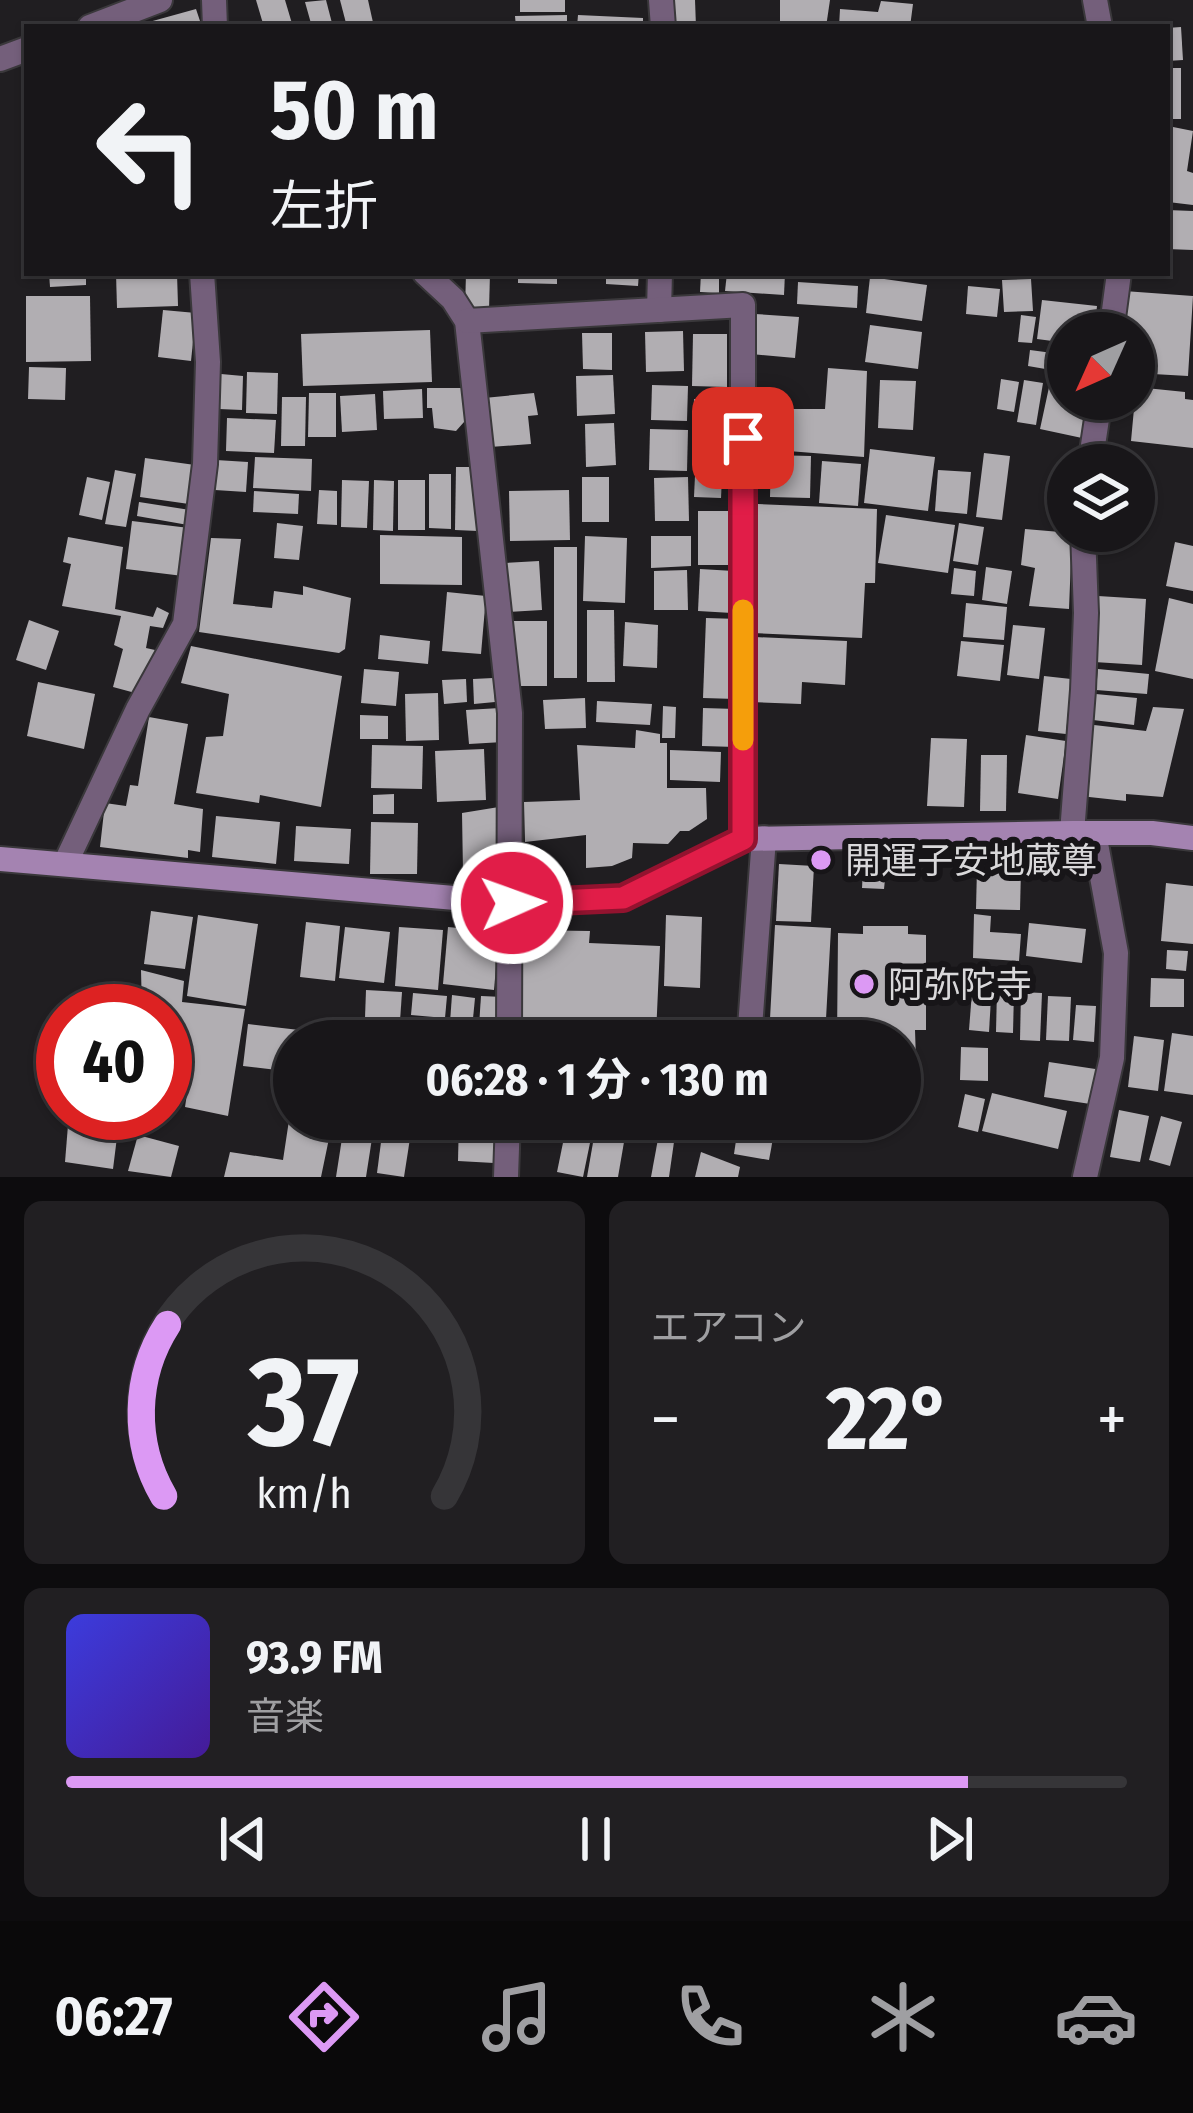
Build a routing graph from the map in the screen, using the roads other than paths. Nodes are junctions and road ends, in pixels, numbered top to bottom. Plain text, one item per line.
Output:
1 (160, 0) edge
2 (98, 24) edge
3 (202, 276) edge
4 (428, 276) edge
5 (660, 276) edge
6 (1119, 276) edge
7 (659, 310) junction
8 (1114, 312) edge
9 (467, 322) junction
10 (1083, 552) edge
11 (1083, 833) junction
12 (753, 838) junction
13 (1193, 838) edge
14 (0, 859) edge
15 (66, 862) junction
16 (512, 903) junction
17 (509, 1020) edge
18 (749, 1020) edge
19 (507, 1140) edge
20 (506, 1177) edge
21 (1085, 1177) edge

1 - 2 street
3 - 15 street
4 - 9 street
5 - 7 street
6 - 8 street
7 - 9 street
7 - 12 street
9 - 16 street
10 - 11 street
11 - 12 street
11 - 13 street
11 - 21 street
12 - 16 street
12 - 18 street
14 - 15 street
15 - 16 street
16 - 17 street
19 - 20 street

